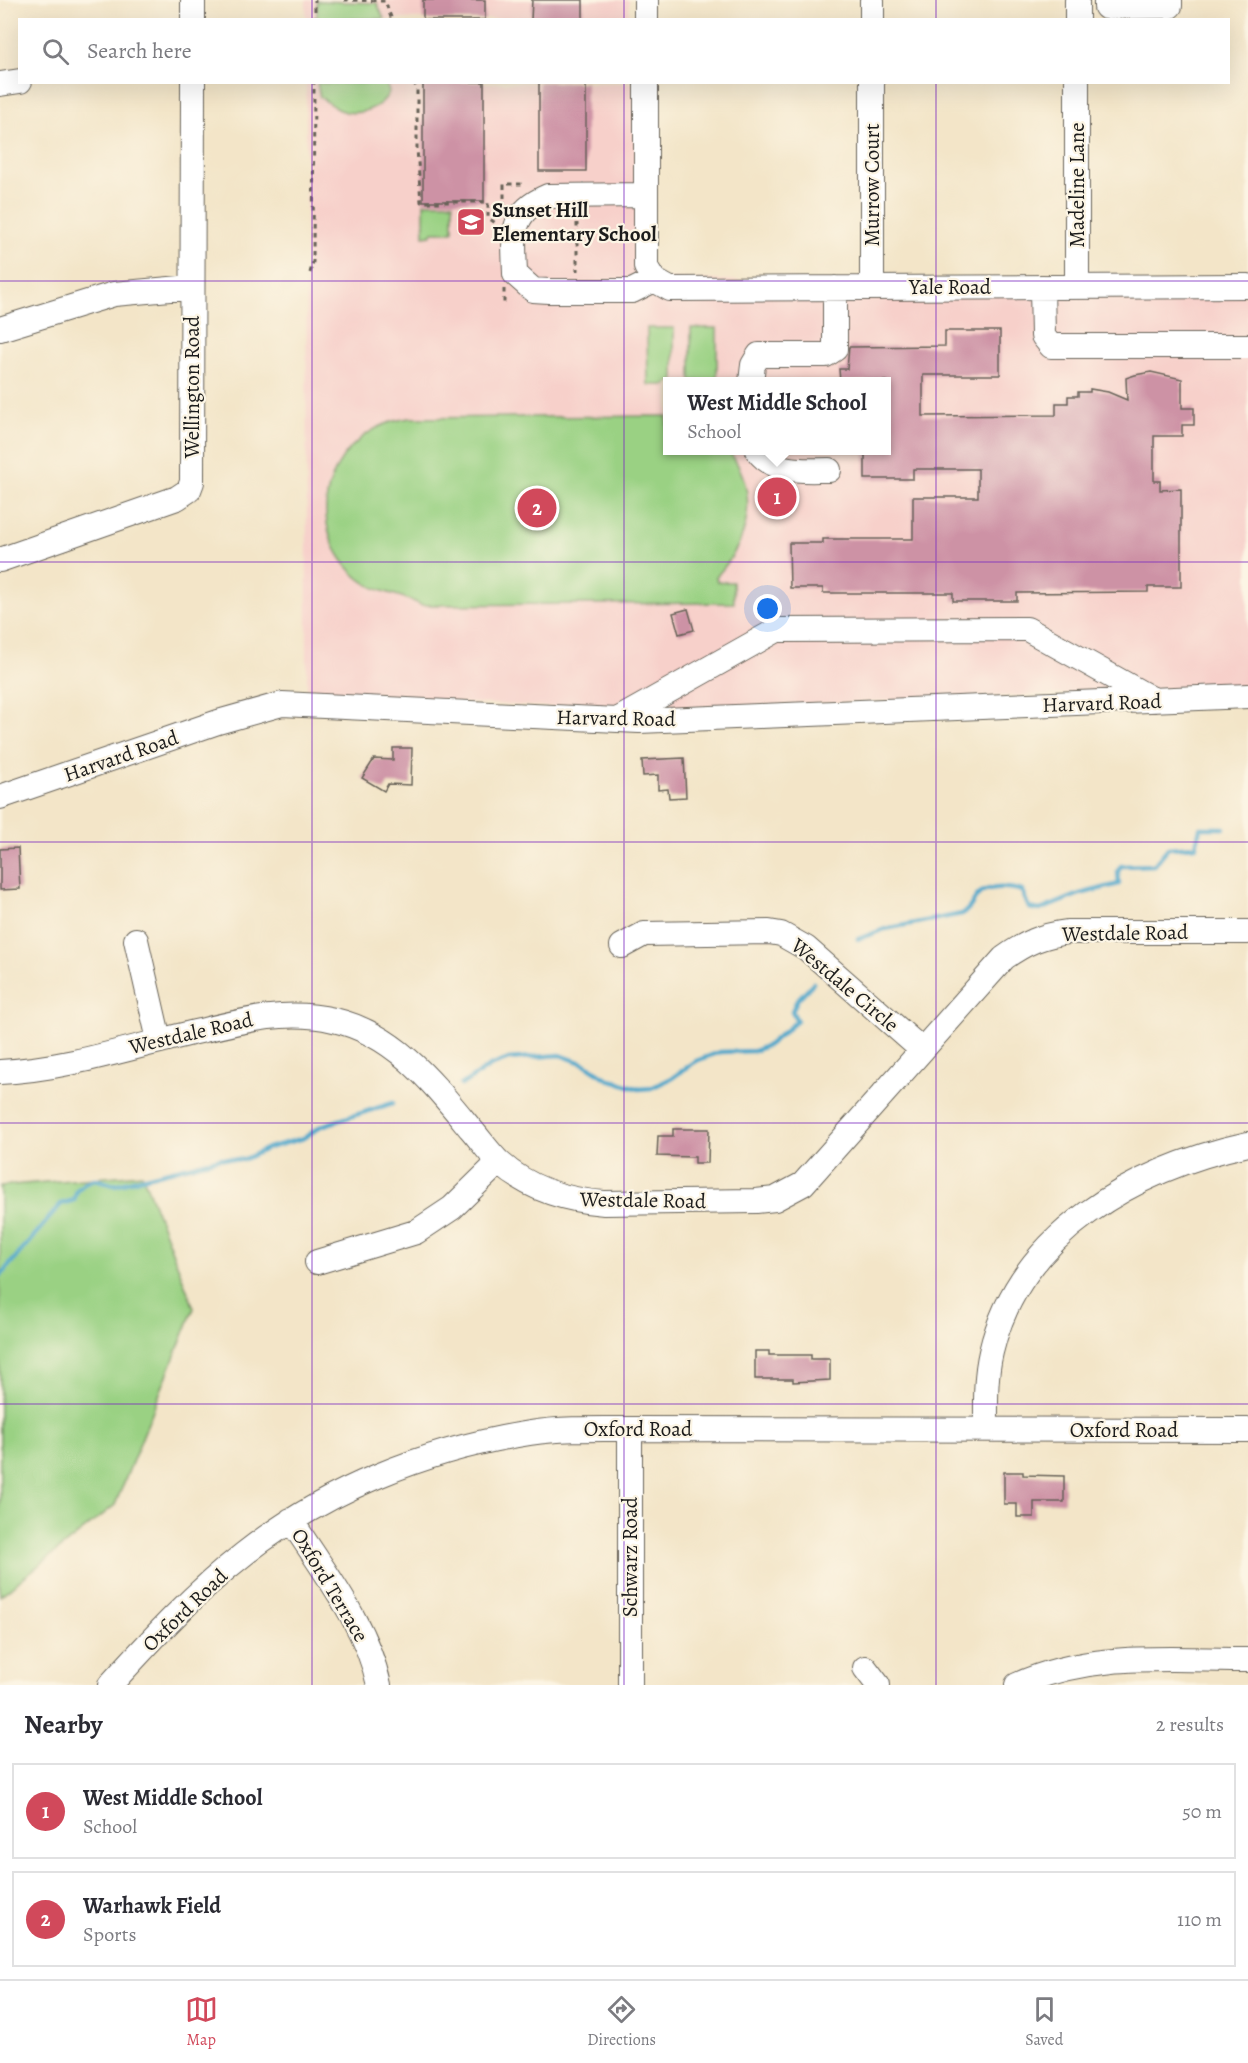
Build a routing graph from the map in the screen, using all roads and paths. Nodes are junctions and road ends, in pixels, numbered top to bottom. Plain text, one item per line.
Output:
1 (193, 0) edge
2 (315, 0) edge
3 (344, 0) edge
4 (646, 0) edge
5 (872, 0) edge
6 (1077, 0) edge
7 (1106, 0) edge
8 (1170, 0) edge
9 (193, 18) edge
10 (315, 18) edge
11 (391, 18) edge
12 (646, 18) edge
13 (872, 18) edge
14 (1077, 18) edge
15 (18, 81) edge
16 (0, 84) edge
17 (193, 84) edge
18 (314, 84) edge
19 (415, 84) edge
20 (646, 84) edge
21 (872, 84) edge
22 (1077, 84) edge
23 (534, 184) dead end
24 (646, 195) junction
25 (577, 203) dead end
26 (509, 213) dead end
27 (503, 229) dead end
28 (310, 273) dead end
29 (577, 276) dead end
30 (654, 280) junction
31 (1248, 286) edge
32 (192, 287) junction
33 (1042, 287) junction
34 (1077, 287) junction
35 (835, 288) junction
36 (872, 288) junction
37 (0, 329) edge
38 (1248, 346) edge
39 (752, 377) edge
40 (760, 455) edge
41 (829, 470) dead end
42 (0, 560) edge
43 (1248, 696) edge
44 (1154, 700) junction
45 (616, 721) junction
46 (0, 797) edge
47 (1248, 932) edge
48 (136, 940) dead end
49 (622, 946) dead end
50 (159, 1040) junction
51 (922, 1050) junction
52 (0, 1072) edge
53 (1248, 1144) edge
54 (500, 1162) junction
55 (317, 1262) dead end
56 (630, 1429) junction
57 (986, 1429) junction
58 (1248, 1430) edge
59 (291, 1520) junction
60 (1248, 1660) edge
61 (110, 1685) edge
62 (379, 1685) edge
63 (630, 1685) edge
64 (1017, 1685) edge

1 - 9 street
2 - 10 path
3 - 11 path
4 - 12 street
5 - 13 street
6 - 14 street
7 - 8 street
15 - 16 street
17 - 32 street, Wellington Road
18 - 28 path
19 - 27 path
20 - 24 street
21 - 36 street, Murrow Court
22 - 34 street, Madeline Lane
23 - 26 path
24 - 30 street
24 - 30 street
25 - 29 path
30 - 35 street, Yale Road
31 - 34 street, Yale Road
32 - 37 street
32 - 42 street, Wellington Road
33 - 34 street, Yale Road
33 - 36 street, Yale Road
33 - 38 street
35 - 36 street, Yale Road
35 - 39 street
40 - 41 street
43 - 44 street, Harvard Road
44 - 45 street, Harvard Road
44 - 45 street
45 - 46 street, Harvard Road
47 - 51 street, Westdale Road
48 - 50 street
49 - 51 street, Westdale Circle
50 - 52 street, Westdale Road
50 - 54 street, Westdale Road
51 - 54 street, Westdale Road
53 - 57 street
54 - 55 street
56 - 57 street, Oxford Road
56 - 59 street, Oxford Road
56 - 63 street, Schwarz Road
57 - 58 street, Oxford Road
59 - 61 street, Oxford Road
59 - 62 street, Oxford Terrace
60 - 64 street

